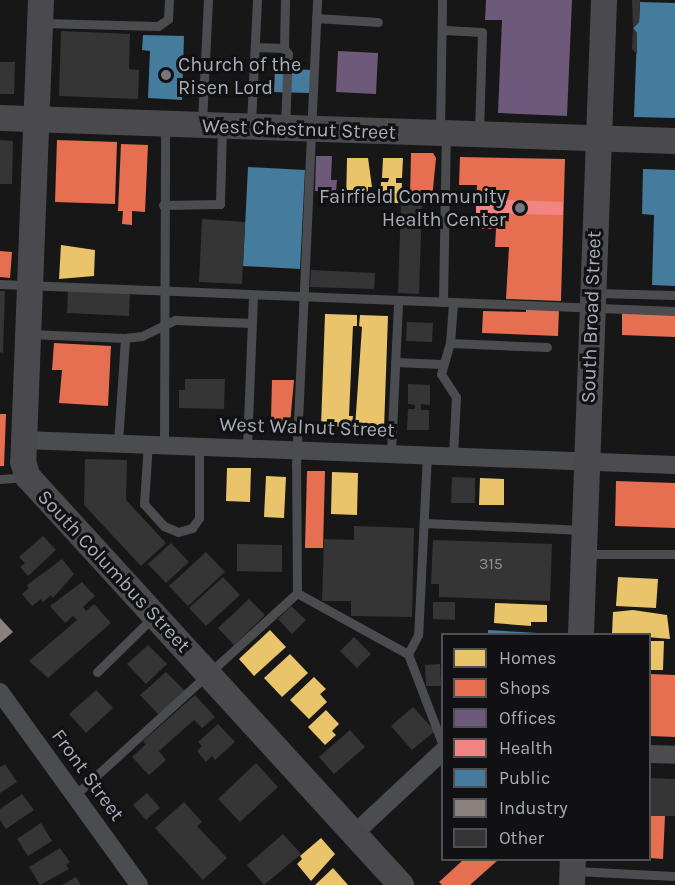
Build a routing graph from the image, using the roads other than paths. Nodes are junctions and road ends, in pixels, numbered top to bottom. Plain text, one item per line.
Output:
1 (169, 0) edge
2 (208, 0) edge
3 (257, 0) edge
4 (285, 0) edge
5 (317, 0) edge
6 (442, 0) edge
7 (604, 0) edge
8 (41, 11) edge
9 (316, 18) junction
10 (378, 22) dead end
11 (444, 30) junction
12 (255, 47) junction
13 (284, 48) junction
14 (0, 118) edge
15 (37, 120) junction
16 (165, 124) junction
17 (212, 125) junction
18 (251, 127) junction
19 (285, 129) junction
20 (311, 131) junction
21 (443, 133) junction
22 (479, 135) junction
23 (597, 138) junction
24 (675, 141) edge
25 (163, 205) junction
26 (0, 284) edge
27 (29, 285) junction
28 (162, 292) junction
29 (675, 295) edge
30 (253, 296) junction
31 (304, 297) junction
32 (590, 300) junction
33 (399, 301) junction
34 (448, 303) junction
35 (675, 310) edge
36 (166, 323) junction
37 (252, 323) junction
38 (28, 334) junction
39 (125, 338) junction
40 (450, 343) junction
41 (547, 346) dead end
42 (395, 362) junction
43 (442, 364) junction
44 (24, 440) junction
45 (118, 442) junction
46 (156, 444) junction
47 (199, 445) junction
48 (247, 446) junction
49 (297, 447) junction
50 (391, 452) junction
51 (427, 454) junction
52 (453, 456) junction
53 (587, 460) junction
54 (675, 465) edge
55 (28, 477) junction
56 (0, 479) edge
57 (425, 524) junction
58 (585, 542) junction
59 (675, 554) edge
60 (297, 593) junction
61 (156, 615) junction
62 (581, 633) edge
63 (408, 654) junction
64 (97, 672) dead end
65 (211, 674) junction
66 (1, 695) edge
67 (441, 739) edge
68 (441, 753) edge
69 (651, 754) edge
70 (675, 755) edge
71 (75, 795) junction
72 (355, 833) junction
73 (572, 872) edge
74 (675, 876) edge
75 (139, 885) edge
76 (401, 885) edge

1 - 8 lane
2 - 17 lane
3 - 12 lane
4 - 13 lane
5 - 9 lane
6 - 11 lane
7 - 23 street, South Broad Street
8 - 15 street, South Columbus Street
9 - 10 lane
9 - 20 lane
11 - 21 lane
11 - 22 lane
12 - 13 lane
12 - 18 lane
13 - 19 lane
14 - 15 street, West Chestnut Street
15 - 16 street, West Chestnut Street
15 - 27 street, South Columbus Street
16 - 17 street, West Chestnut Street
16 - 25 lane
17 - 18 street, West Chestnut Street
17 - 25 lane
18 - 19 street, West Chestnut Street
19 - 20 street, West Chestnut Street
20 - 21 street, West Chestnut Street
20 - 31 lane
21 - 22 street, West Chestnut Street
21 - 34 lane
22 - 23 street, West Chestnut Street
23 - 24 street, West Chestnut Street
23 - 32 street, South Broad Street
25 - 28 lane
26 - 27 lane
27 - 28 lane
27 - 38 street, South Columbus Street
28 - 30 lane
28 - 36 lane
29 - 32 lane
30 - 31 lane
30 - 37 lane
31 - 33 lane
31 - 49 lane
32 - 34 lane
32 - 35 lane
32 - 53 street, South Broad Street
33 - 34 lane
33 - 42 lane
34 - 40 lane
36 - 37 lane
36 - 39 lane
36 - 46 lane
37 - 48 lane
38 - 39 lane
38 - 44 street, South Columbus Street
39 - 45 lane
40 - 41 lane
40 - 43 lane
42 - 43 lane
42 - 50 lane
43 - 52 lane
44 - 45 street, West Walnut Street
44 - 55 street, South Columbus Street
45 - 46 street, West Walnut Street
46 - 47 street, West Walnut Street
46 - 47 lane
47 - 48 street, West Walnut Street
48 - 49 street, West Walnut Street
49 - 50 street, West Walnut Street
49 - 60 lane
50 - 51 street, West Walnut Street
51 - 52 street, West Walnut Street
51 - 57 lane
52 - 53 street, West Walnut Street
53 - 54 street, West Walnut Street
53 - 58 street, South Broad Street
55 - 56 lane
55 - 61 street, South Columbus Street
57 - 58 lane
57 - 63 lane
58 - 59 lane
58 - 62 street, South Broad Street
60 - 63 lane
60 - 65 lane
61 - 64 lane
61 - 65 street, South Columbus Street
63 - 67 lane
65 - 71 lane
65 - 72 street, South Columbus Street
66 - 71 street, Front Street
68 - 72 street
69 - 70 street
71 - 75 street, Front Street
72 - 76 street, South Columbus Street
73 - 74 lane

